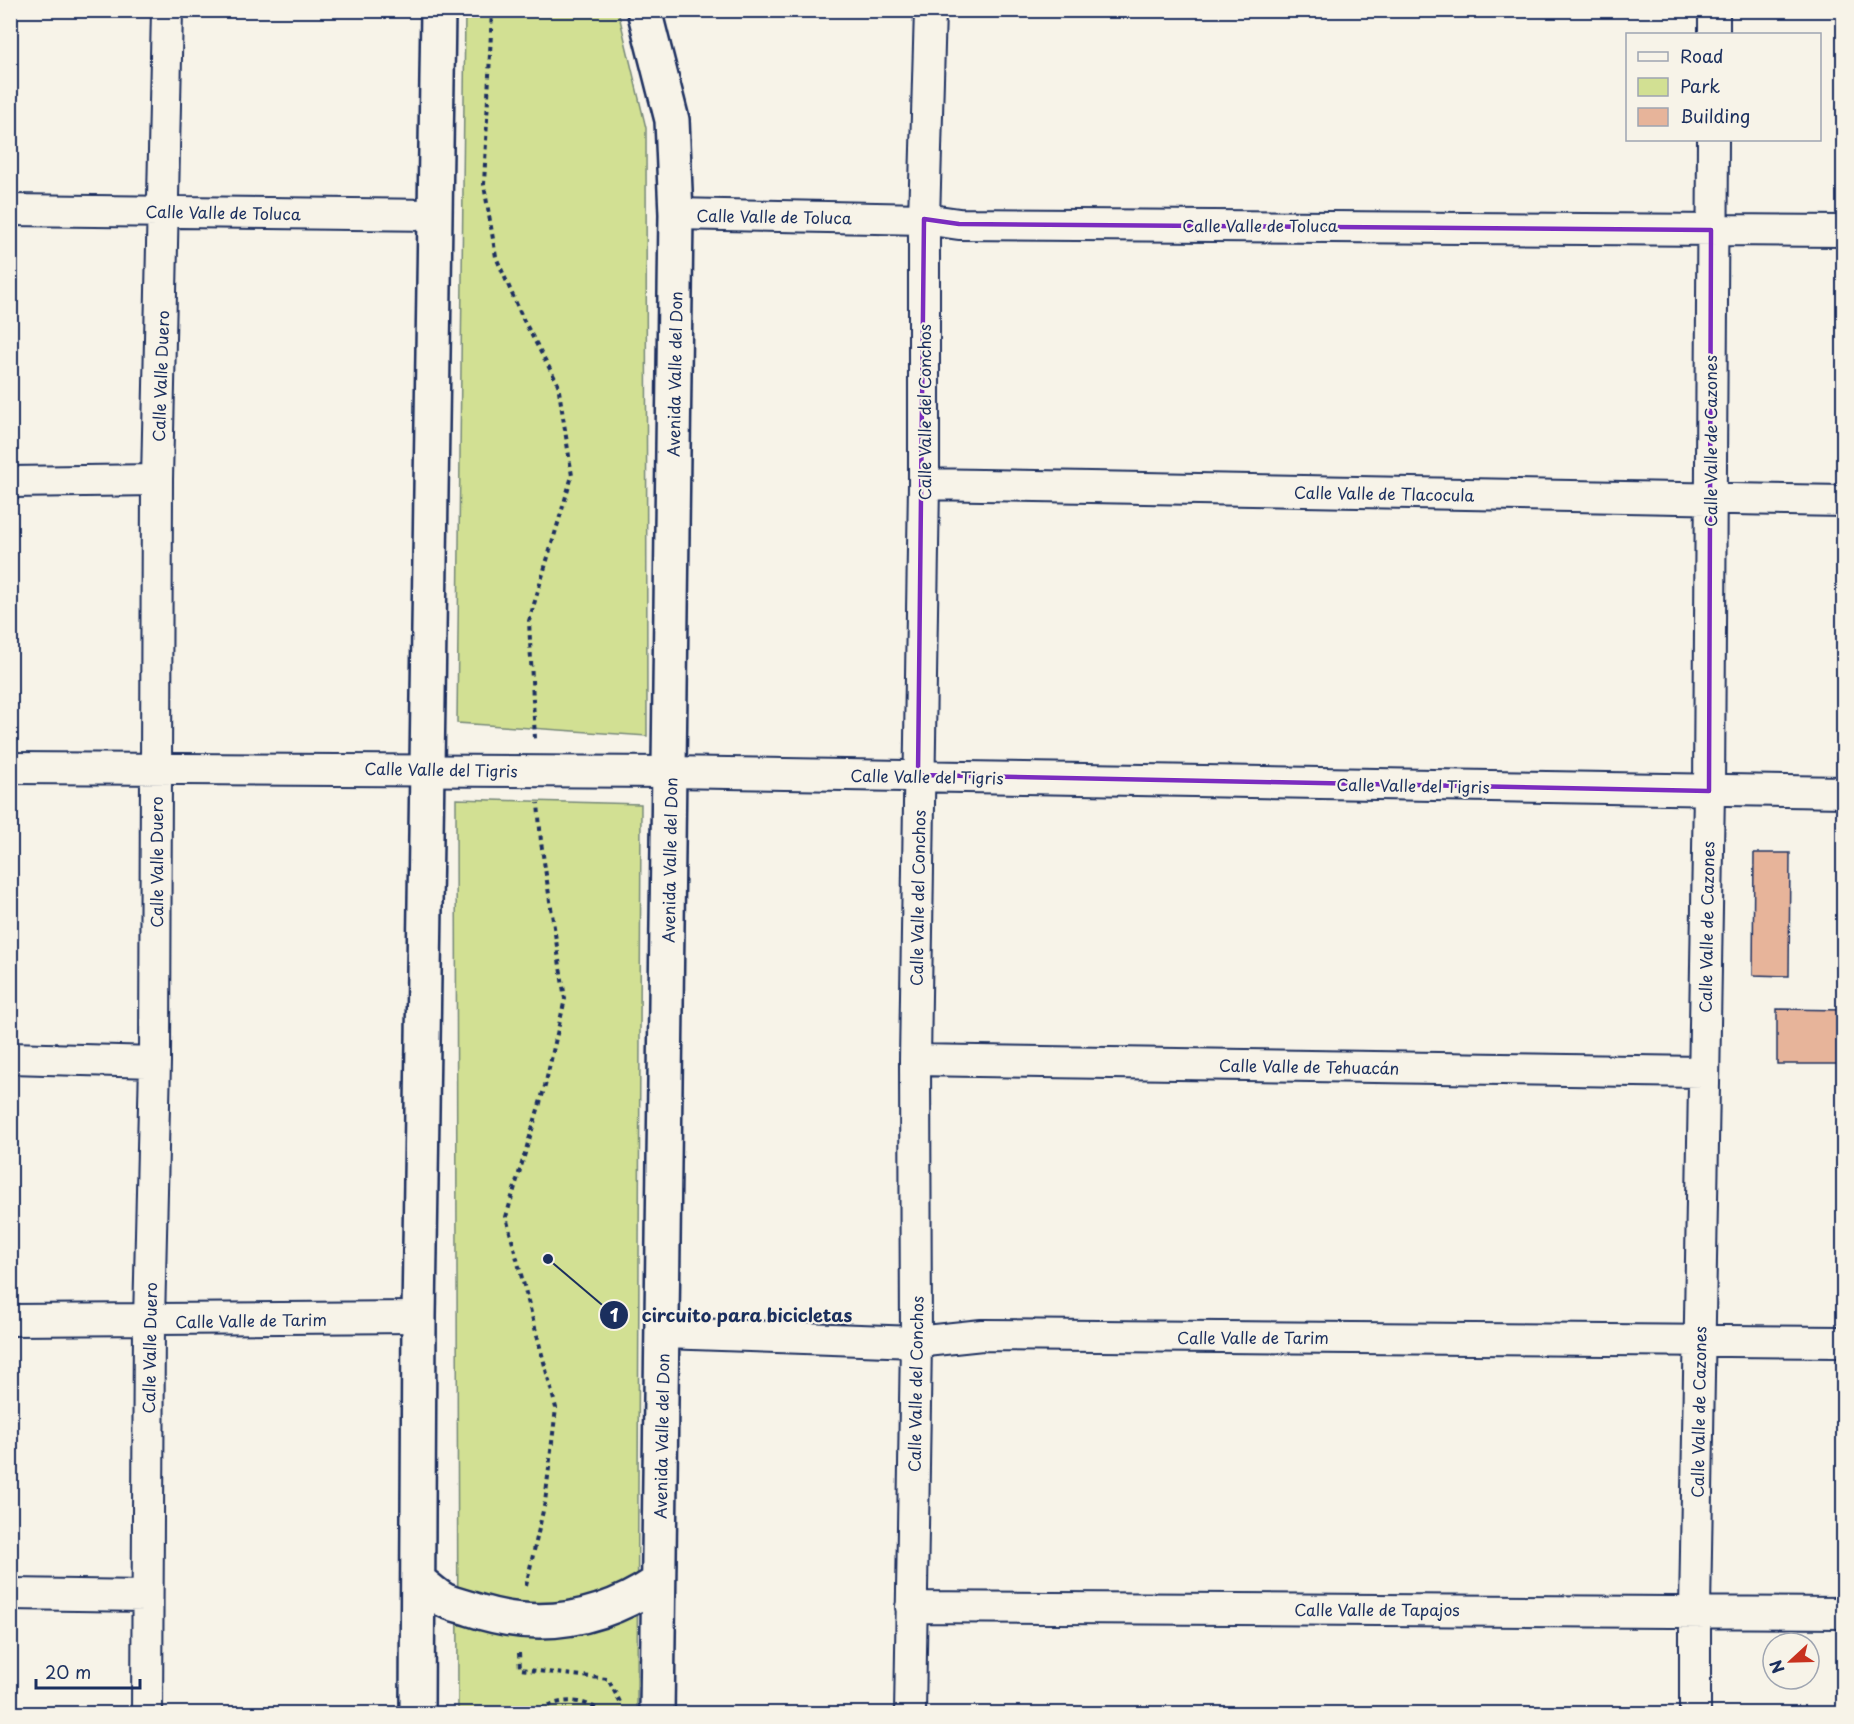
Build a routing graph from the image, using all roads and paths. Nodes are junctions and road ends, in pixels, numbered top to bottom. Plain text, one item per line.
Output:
1 (167, 10) edge
2 (438, 10) edge
3 (492, 10) edge
4 (644, 10) edge
5 (930, 10) edge
6 (1714, 10) edge
7 (1714, 33) edge
8 (1713, 141) edge
9 (10, 210) edge
10 (164, 211) junction
11 (676, 214) junction
12 (436, 215) junction
13 (924, 219) junction
14 (1711, 230) junction
15 (1844, 231) edge
16 (157, 480) junction
17 (10, 482) edge
18 (924, 484) junction
19 (1710, 499) junction
20 (1844, 501) edge
21 (156, 767) junction
22 (10, 768) edge
23 (427, 769) junction
24 (537, 770) junction
25 (670, 772) junction
26 (918, 775) junction
27 (1708, 791) junction
28 (1844, 792) edge
29 (10, 1058) edge
30 (915, 1060) junction
31 (155, 1062) junction
32 (1703, 1072) junction
33 (419, 1317) junction
34 (10, 1320) edge
35 (149, 1321) junction
36 (664, 1333) junction
37 (1700, 1341) junction
38 (916, 1342) junction
39 (1844, 1342) edge
40 (419, 1581) junction
41 (658, 1582) junction
42 (10, 1594) edge
43 (145, 1596) junction
44 (911, 1607) junction
45 (1695, 1610) junction
46 (1844, 1613) edge
47 (519, 1620) junction
48 (622, 1708) dead end
49 (147, 1713) edge
50 (417, 1713) edge
51 (532, 1713) edge
52 (603, 1713) edge
53 (657, 1713) edge
54 (910, 1713) edge
55 (1695, 1713) edge

1 - 10 street, Calle Valle Duero
2 - 12 street
3 - 24 path
4 - 11 street, Avenida Valle del Don
5 - 13 street, Calle Valle del Conchos
6 - 7 street
8 - 14 street, Calle Valle de Cazones
9 - 10 street, Calle Valle de Toluca
10 - 12 street, Calle Valle de Toluca
10 - 16 street, Calle Valle Duero
11 - 13 street, Calle Valle de Toluca
11 - 25 street, Avenida Valle del Don
12 - 23 street
13 - 14 street, Calle Valle de Toluca
13 - 18 street, Calle Valle del Conchos
14 - 15 street, Calle Valle de Toluca
14 - 19 street, Calle Valle de Cazones
16 - 17 street
16 - 21 street, Calle Valle Duero
18 - 19 street, Calle Valle de Tlacocula
18 - 26 street, Calle Valle del Conchos
19 - 20 street, Calle Valle de Tlacocula
19 - 27 street, Calle Valle de Cazones
21 - 22 street, Calle Valle del Tigris
21 - 23 street, Calle Valle del Tigris
21 - 31 street, Calle Valle Duero
23 - 24 street, Calle Valle del Tigris
23 - 33 street
24 - 25 street, Calle Valle del Tigris
24 - 47 path
25 - 26 street, Calle Valle del Tigris
25 - 36 street, Avenida Valle del Don
26 - 27 street, Calle Valle del Tigris
26 - 30 street, Calle Valle del Conchos
27 - 28 street, Calle Valle del Tigris
27 - 32 street, Calle Valle de Cazones
29 - 31 street
30 - 32 street, Calle Valle de Tehuacán
30 - 38 street, Calle Valle del Conchos
31 - 35 street, Calle Valle Duero
32 - 37 street, Calle Valle de Cazones
33 - 35 street, Calle Valle de Tarim
33 - 40 street
34 - 35 street, Calle Valle de Tarim
35 - 43 street, Calle Valle Duero
36 - 38 street, Calle Valle de Tarim
36 - 41 street, Avenida Valle del Don
37 - 38 street, Calle Valle de Tarim
37 - 39 street, Calle Valle de Tarim
37 - 45 street, Calle Valle de Cazones
38 - 44 street, Calle Valle del Conchos
40 - 47 street
40 - 50 street
41 - 47 street
41 - 53 street, Avenida Valle del Don
42 - 43 street
43 - 49 street, Calle Valle Duero
44 - 45 street, Calle Valle de Tapajos
44 - 54 street, Calle Valle del Conchos
45 - 46 street, Calle Valle de Tapajos
45 - 55 street, Calle Valle de Cazones
47 - 48 path
51 - 52 path

